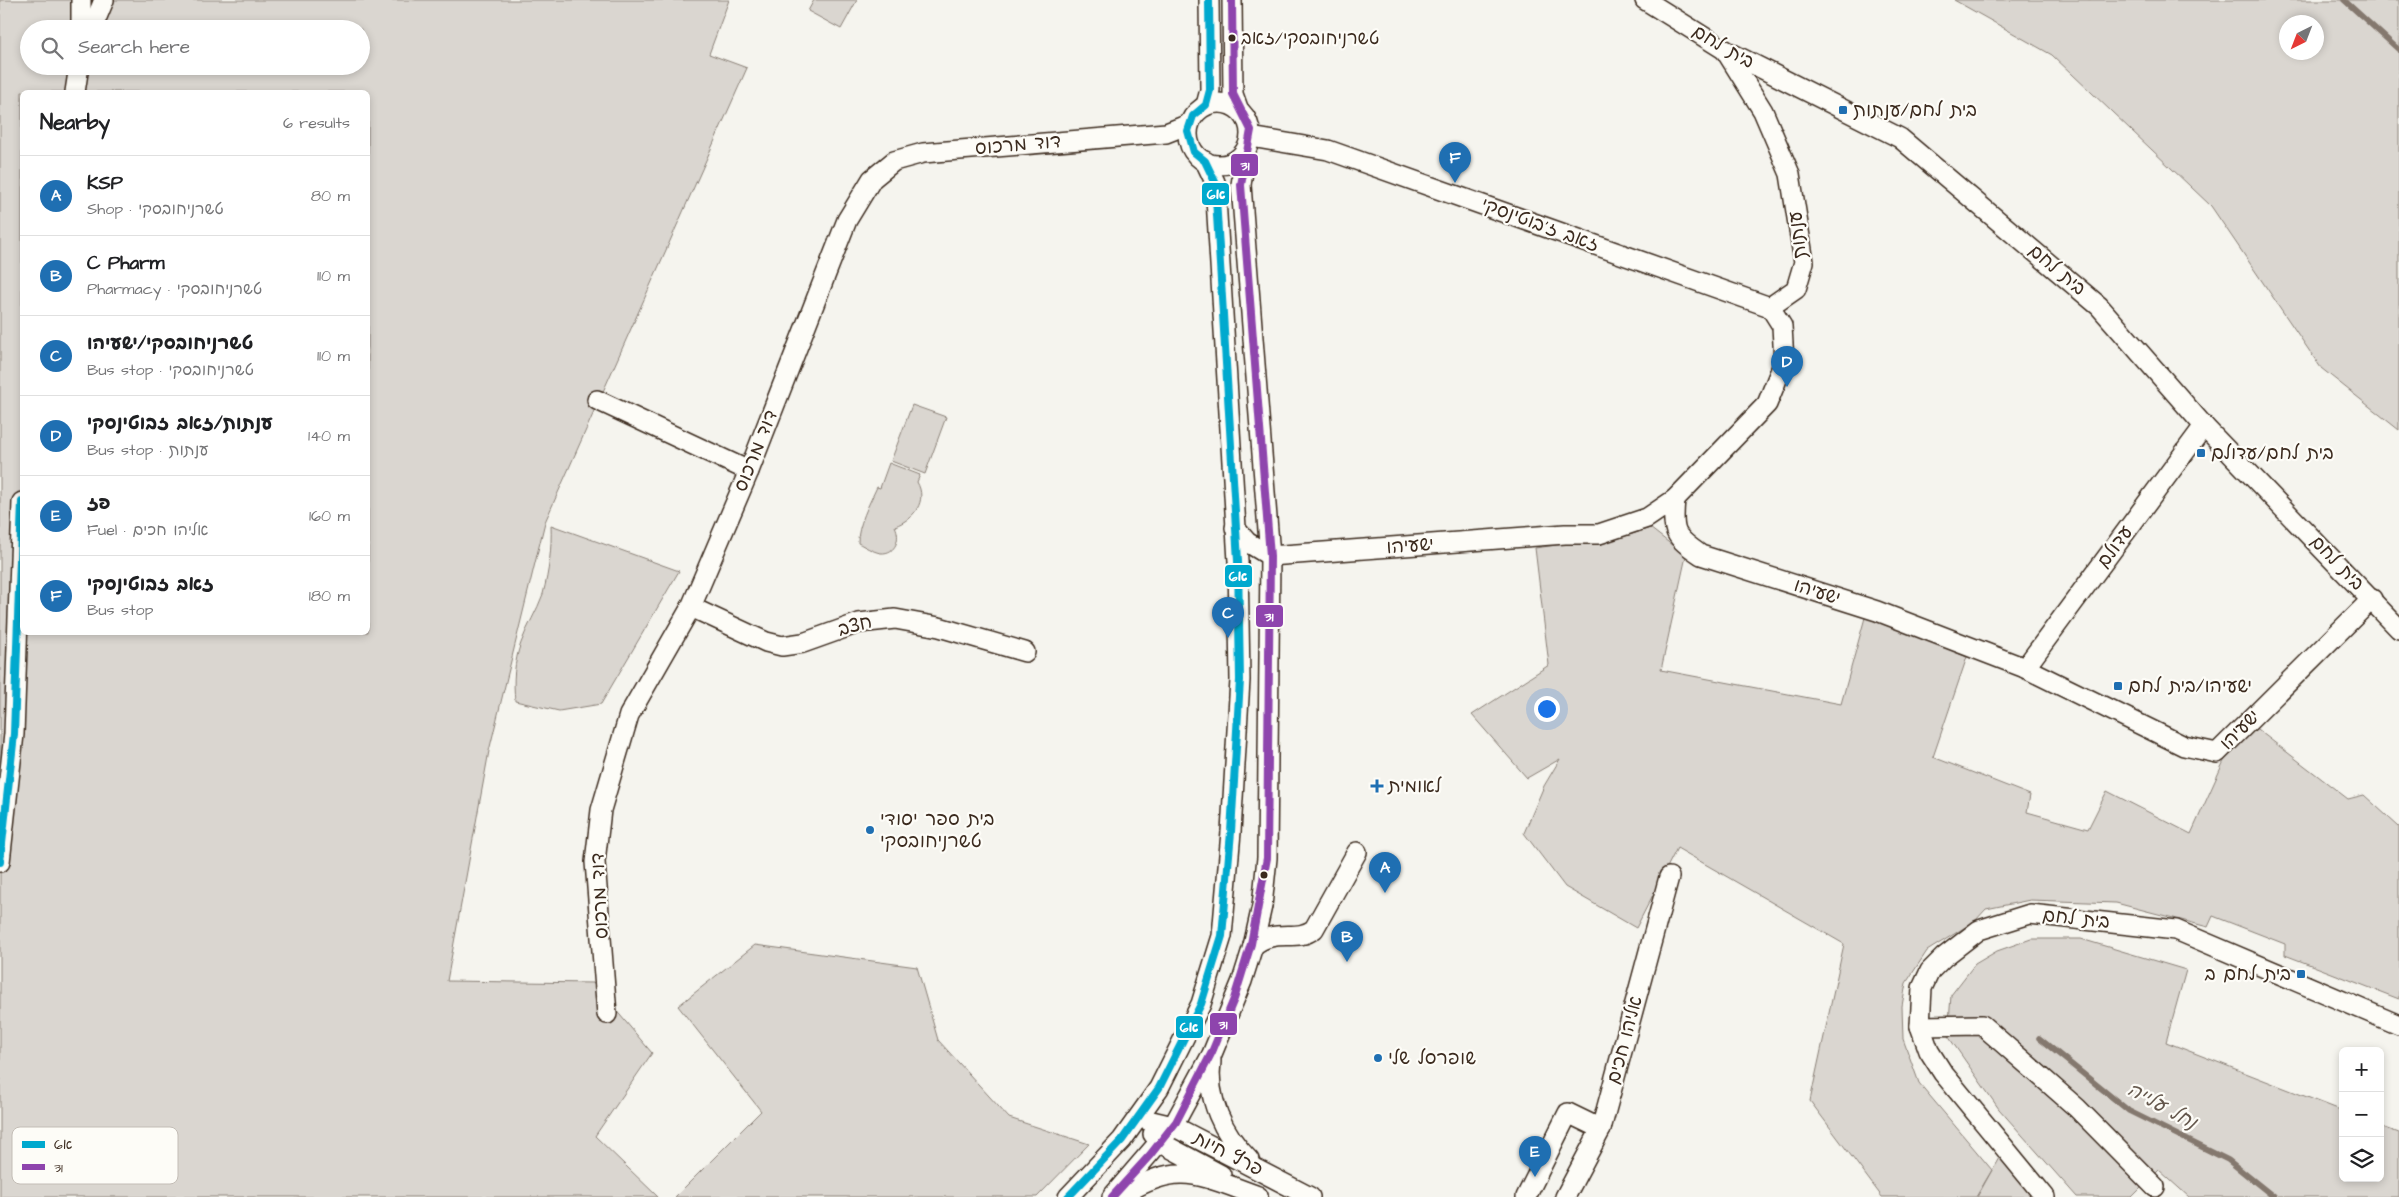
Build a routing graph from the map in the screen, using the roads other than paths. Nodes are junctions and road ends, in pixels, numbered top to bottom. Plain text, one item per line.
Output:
1 (81, 0) edge
2 (104, 0) edge
3 (1209, 0) edge
4 (1232, 0) edge
5 (1645, 0) edge
6 (80, 20) edge
7 (96, 20) edge
8 (1725, 50) junction
9 (78, 75) edge
10 (75, 90) edge
11 (1206, 105) junction
12 (1238, 108) junction
13 (1189, 124) junction
14 (1166, 133) junction
15 (1248, 144) junction
16 (1190, 145) junction
17 (1205, 161) junction
18 (1770, 307) junction
19 (597, 400) dead end
20 (2204, 426) junction
21 (749, 471) junction
22 (1675, 499) junction
23 (1235, 528) junction
24 (1270, 556) junction
25 (20, 560) edge
26 (2372, 599) junction
27 (691, 607) junction
28 (2399, 629) edge
29 (1025, 652) dead end
30 (2026, 668) junction
31 (1357, 852) dead end
32 (0, 862) edge
33 (1669, 877) dead end
34 (1253, 946) junction
35 (607, 1014) dead end
36 (2399, 1025) edge
37 (1920, 1026) junction
38 (1212, 1054) junction
39 (1139, 1118) junction
40 (1173, 1126) junction
41 (1601, 1130) junction
42 (1161, 1142) junction
43 (1259, 1169) junction
44 (2155, 1187) dead end
45 (1258, 1196) edge
46 (1068, 1197) edge
47 (1112, 1197) edge
48 (1120, 1197) edge
49 (1310, 1197) edge
50 (1526, 1197) edge
51 (1565, 1197) edge
52 (2045, 1197) edge

1 - 6 street
2 - 7 street
3 - 11 street
4 - 12 street
5 - 8 street, בית לחם
8 - 18 street, ענתות
8 - 20 street, בית לחם
9 - 10 street
11 - 12 street
11 - 13 street
12 - 15 street
13 - 14 street, דוד מרכוס
13 - 16 street
14 - 16 street
14 - 21 street, דוד מרכוס
15 - 17 street
15 - 18 street, זאב ז'בוטינסקי
15 - 24 street
16 - 17 street
17 - 23 street
18 - 22 street
19 - 21 street
20 - 26 street, בית לחם
20 - 30 street, עדולם
21 - 27 street, דוד מרכוס
22 - 24 street, ישעיהו
22 - 30 street, ישעיהו
23 - 24 street
23 - 39 street
24 - 34 street
25 - 32 street
26 - 28 street, בית לחם
26 - 30 street, ישעיהו
27 - 29 street, חצב
27 - 35 street, דוד מרכוס
31 - 34 street
33 - 41 street, אליהו חכים
34 - 38 street
36 - 37 street, בית לחם
37 - 44 street
37 - 52 street, בית לחם
38 - 40 street
38 - 43 street
39 - 40 street, פרץ חיות
39 - 42 street, פרץ חיות
39 - 46 street
40 - 42 street
40 - 43 street, פרץ חיות
41 - 50 street
41 - 51 street, אליהו חכים
42 - 45 street, פרץ חיות
42 - 47 street
43 - 49 street, פרץ חיות
45 - 48 street

